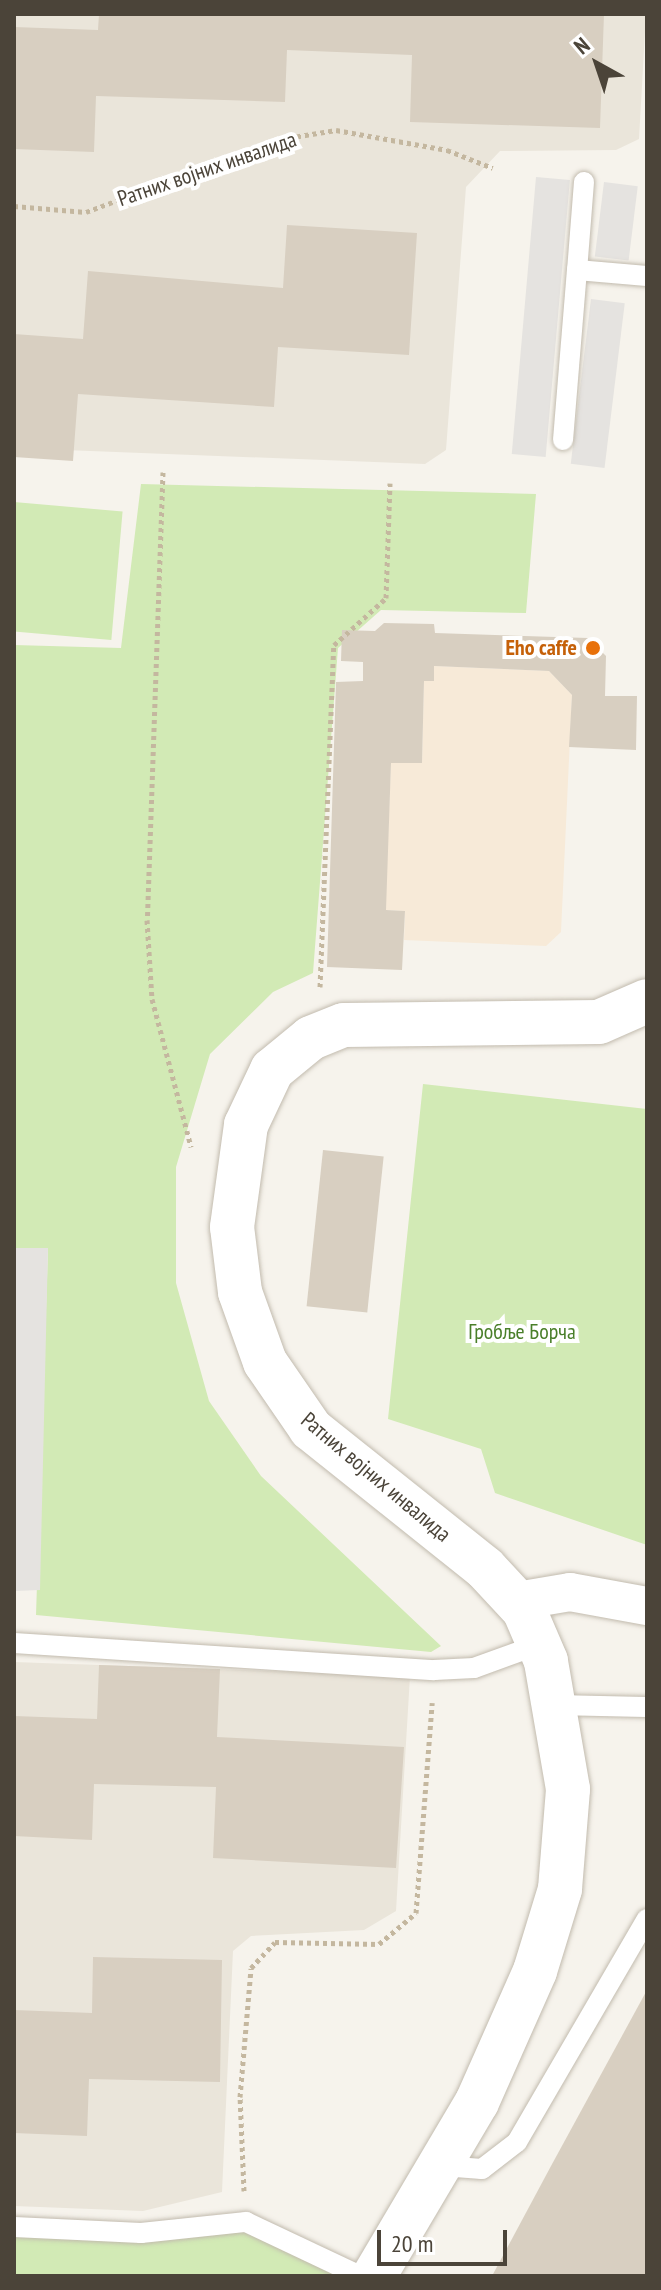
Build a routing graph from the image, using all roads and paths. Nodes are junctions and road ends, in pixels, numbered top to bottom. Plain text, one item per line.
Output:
1 (493, 168) dead end
2 (584, 182) dead end
3 (14, 206) edge
4 (577, 270) junction
5 (647, 276) edge
6 (563, 440) dead end
7 (163, 472) dead end
8 (390, 483) dead end
9 (647, 1001) edge
10 (344, 1025) junction
11 (191, 1147) dead end
12 (517, 1601) junction
13 (647, 1606) edge
14 (14, 1643) edge
15 (540, 1644) junction
16 (434, 1670) junction
17 (554, 1705) junction
18 (647, 1707) edge
19 (647, 1919) edge
20 (442, 2166) junction
21 (246, 2222) junction
22 (14, 2227) edge
23 (360, 2276) edge
24 (374, 2276) edge

1 - 3 path, Ратних војних инвалида
2 - 4 lane
4 - 5 lane
4 - 6 lane
7 - 11 path
8 - 10 path
9 - 10 street, Ратних војних инвалида
10 - 12 street, Ратних војних инвалида
12 - 13 street
12 - 15 street, Ратних војних инвалида
14 - 16 lane
15 - 16 lane
15 - 17 street, Ратних војних инвалида
16 - 21 path
17 - 18 lane
17 - 20 street, Ратних војних инвалида
19 - 20 lane
20 - 24 street, Ратних војних инвалида
21 - 22 lane
21 - 23 lane

